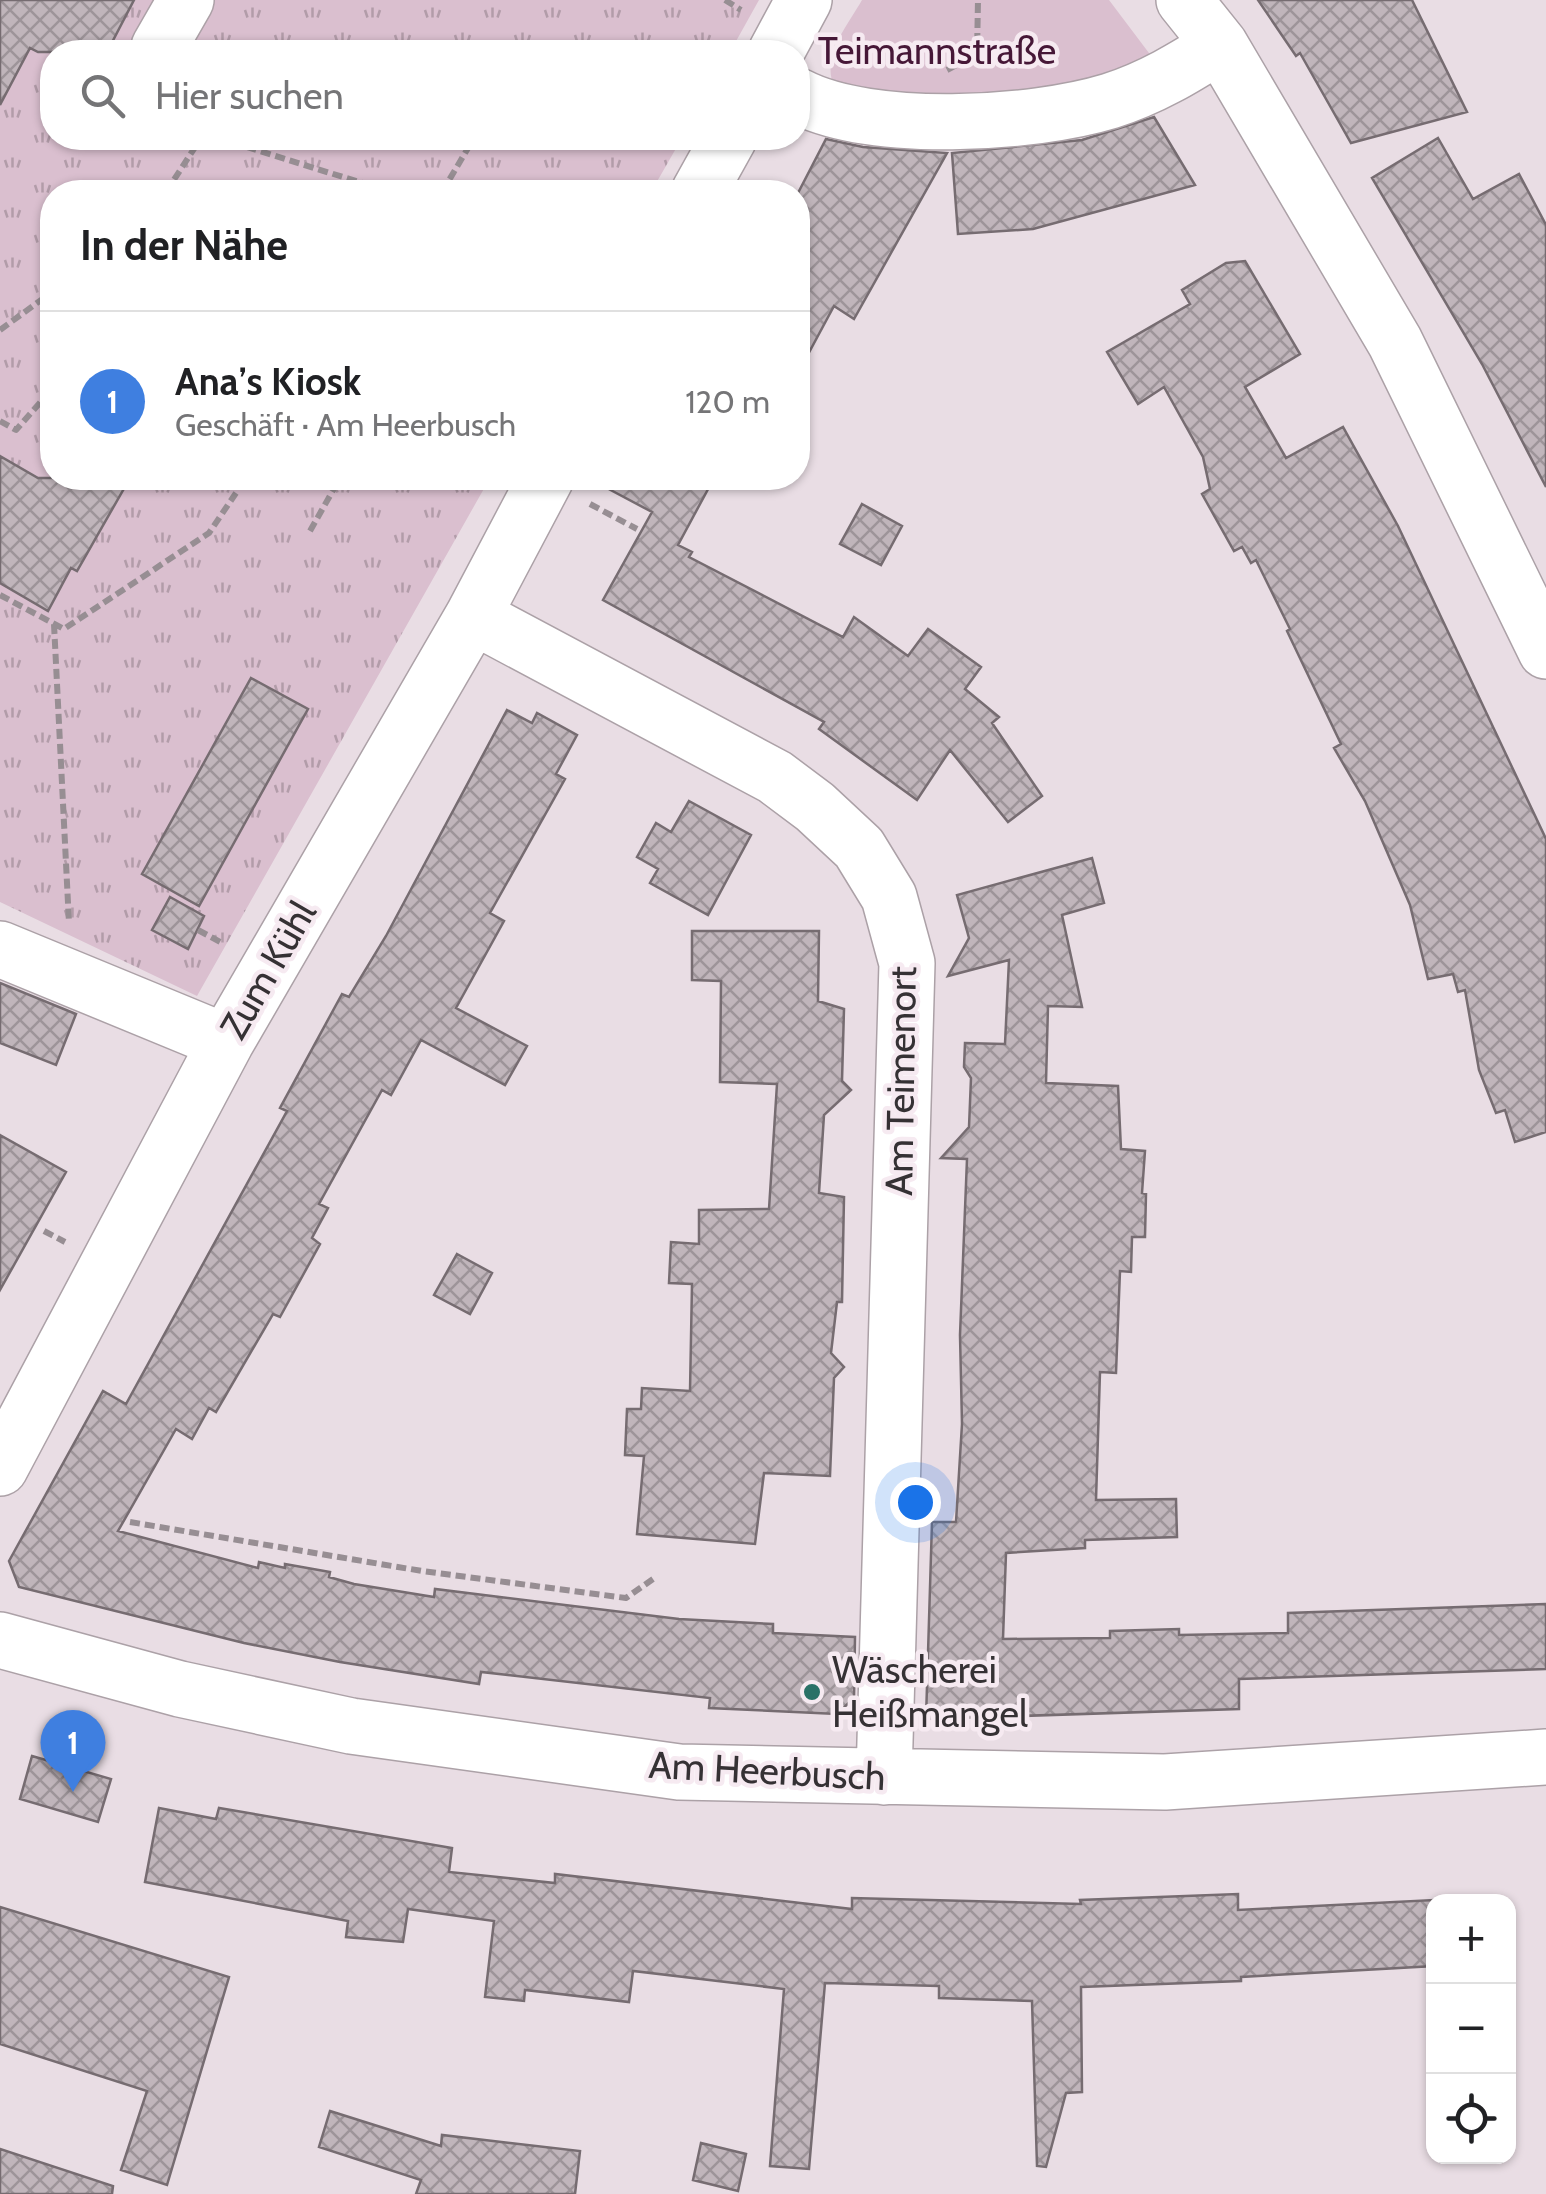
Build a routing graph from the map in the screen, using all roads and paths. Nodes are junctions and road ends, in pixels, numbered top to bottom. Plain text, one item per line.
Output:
1 (186, 0) edge
2 (804, 0) edge
3 (978, 0) edge
4 (1184, 0) edge
5 (163, 40) edge
6 (782, 40) edge
7 (1220, 46) junction
8 (810, 99) edge
9 (940, 122) junction
10 (193, 150) edge
11 (256, 150) edge
12 (467, 150) edge
13 (723, 150) edge
14 (174, 180) edge
15 (352, 180) edge
16 (449, 180) edge
17 (706, 180) edge
18 (40, 301) edge
19 (0, 330) edge
20 (40, 403) edge
21 (0, 421) edge
22 (333, 490) edge
23 (540, 490) edge
24 (236, 493) dead end
25 (310, 531) dead end
26 (0, 595) edge
27 (473, 616) junction
28 (54, 624) junction
29 (1546, 652) edge
30 (0, 949) edge
31 (72, 979) junction
32 (226, 1042) junction
33 (0, 1468) edge
34 (130, 1522) dead end
35 (652, 1579) dead end
36 (0, 1640) edge
37 (1546, 1757) edge
38 (884, 1777) junction

1 - 5 street
2 - 6 street
3 - 9 path
4 - 7 street
7 - 9 street
7 - 29 street
8 - 9 street
10 - 14 path
11 - 15 path
12 - 16 path
13 - 17 street
18 - 19 path
20 - 21 path
22 - 25 path
23 - 27 street, Zum Kühl
24 - 28 path
26 - 28 path
27 - 32 street, Zum Kühl
27 - 38 street, Am Teimenort
28 - 31 path
30 - 31 street
31 - 32 street
32 - 33 street, Zum Kühl
34 - 35 path
36 - 38 street, Am Heerbusch
37 - 38 street, Am Heerbusch

